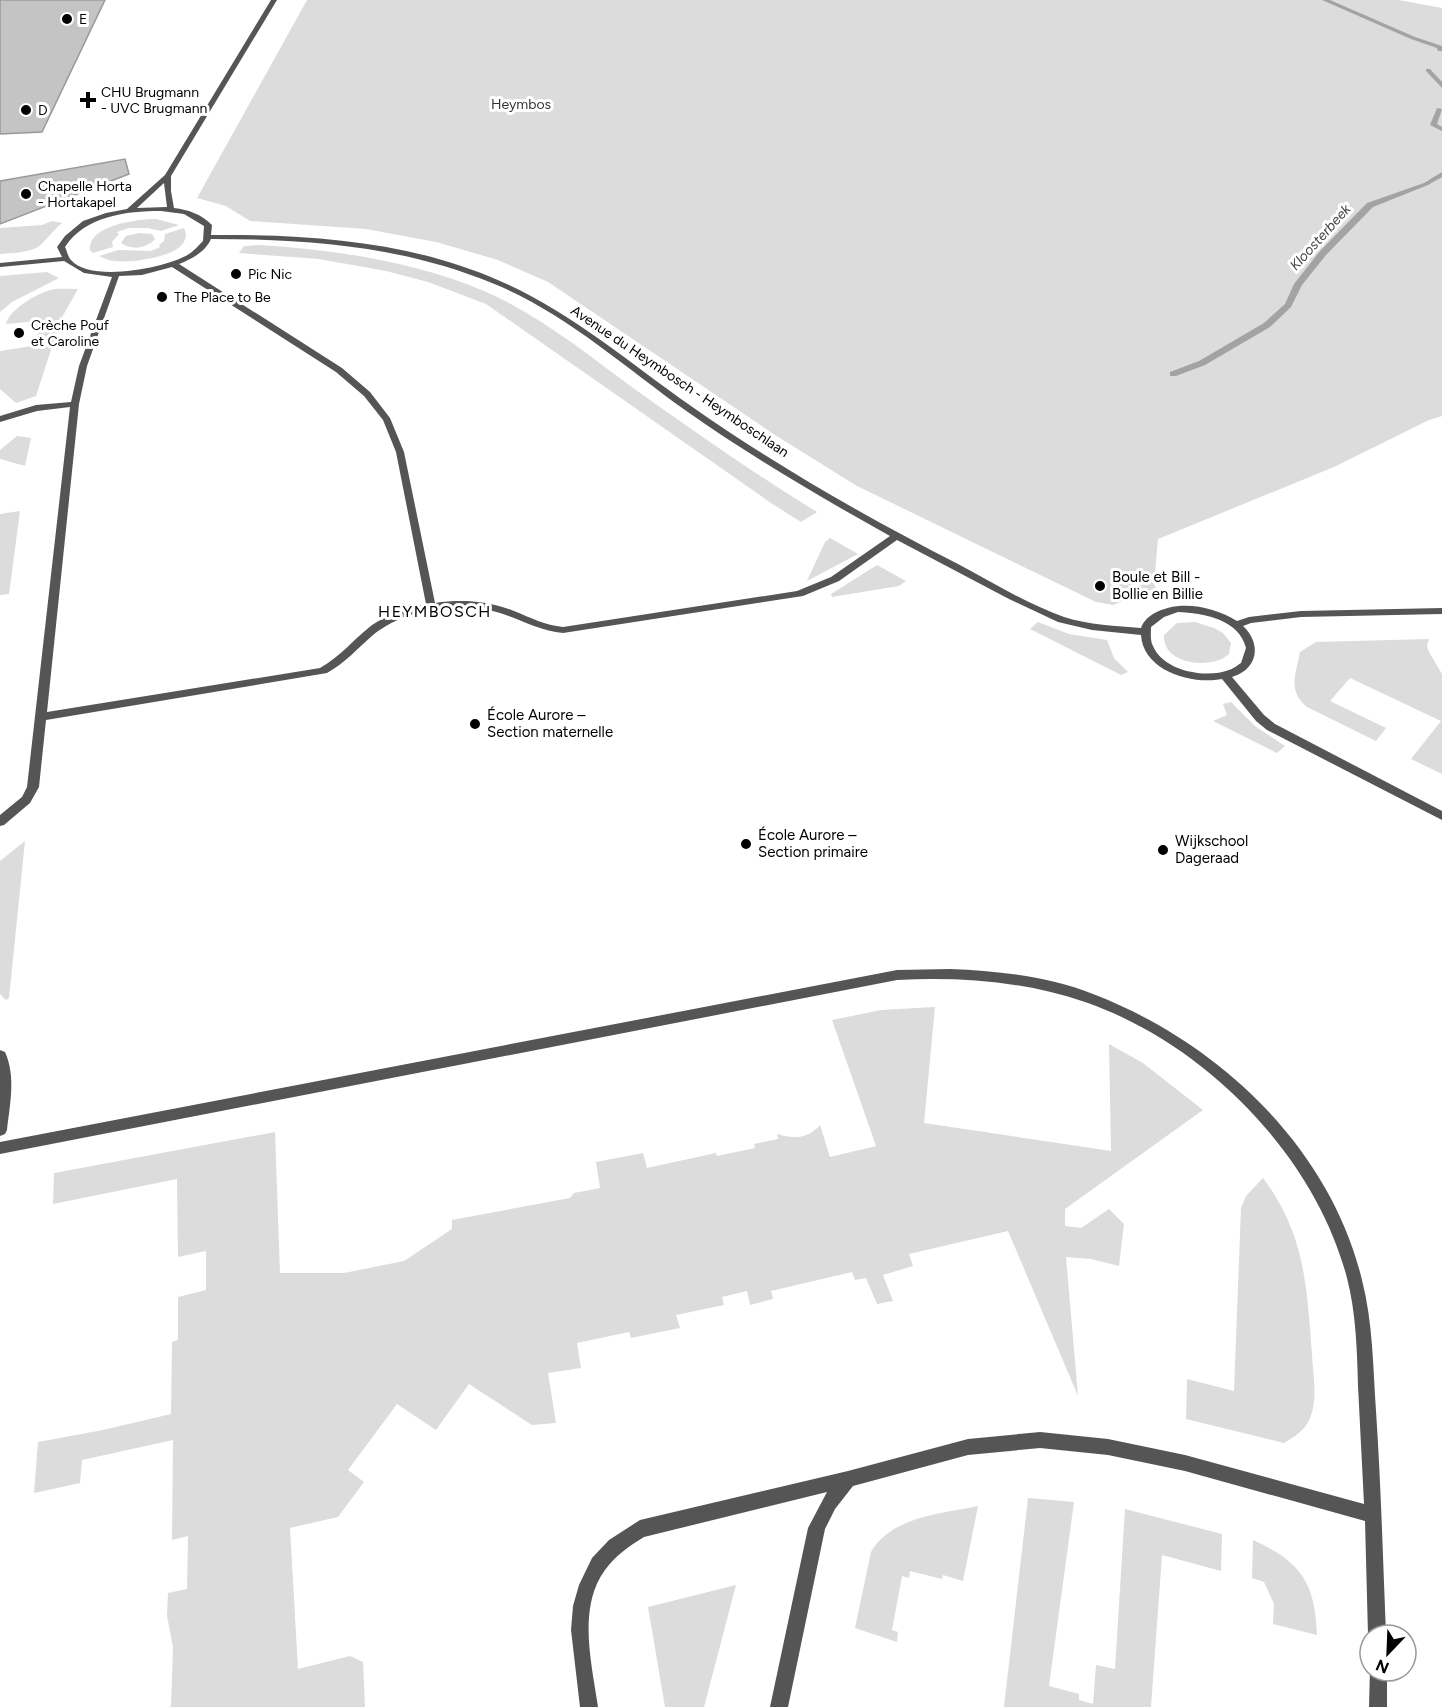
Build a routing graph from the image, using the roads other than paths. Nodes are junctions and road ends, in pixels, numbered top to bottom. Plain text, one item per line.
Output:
1 (274, 0) edge
2 (168, 176) junction
3 (171, 209) junction
4 (129, 211) junction
5 (210, 237) junction
6 (65, 259) junction
7 (174, 264) junction
8 (0, 265) edge
9 (116, 274) junction
10 (75, 405) junction
11 (0, 419) edge
12 (896, 536) junction
13 (431, 606) junction
14 (1442, 611) edge
15 (1236, 625) junction
16 (1144, 632) junction
17 (1225, 675) junction
18 (41, 717) junction
19 (1442, 816) edge
20 (0, 822) edge
21 (0, 1056) edge
22 (0, 1130) edge
23 (0, 1148) edge
24 (848, 1479) junction
25 (1374, 1515) junction
26 (1377, 1623) edge
27 (1377, 1683) edge
28 (589, 1707) edge
29 (779, 1707) edge
30 (1378, 1707) edge

1 - 2 street
2 - 3 street
2 - 4 street
3 - 4 street
3 - 5 street
4 - 6 street
5 - 7 street
5 - 12 street, Avenue du Heymbosch - Heymboschlaan
6 - 8 street
6 - 9 street
7 - 9 street
7 - 13 street
9 - 10 street
10 - 11 street
10 - 18 street
12 - 13 street
12 - 16 street, Avenue du Heymbosch - Heymboschlaan
13 - 18 street
14 - 15 street
15 - 16 street
15 - 17 street
16 - 17 street
17 - 19 street
18 - 20 street
21 - 22 street
23 - 25 street
24 - 25 street
24 - 28 street
24 - 29 street
25 - 26 street
27 - 30 street

